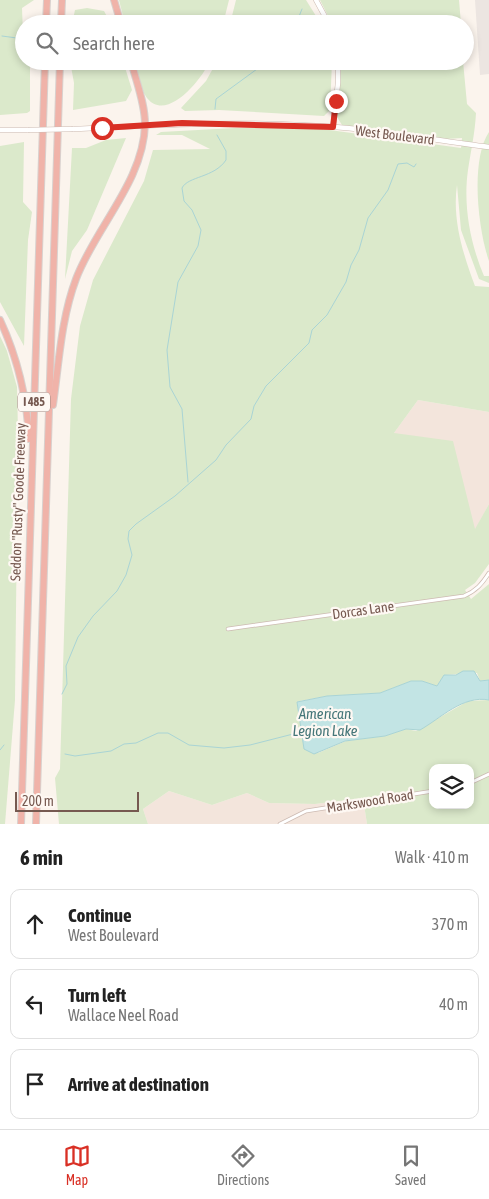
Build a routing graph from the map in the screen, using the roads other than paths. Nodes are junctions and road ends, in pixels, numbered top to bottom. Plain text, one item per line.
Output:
1 (47, 0) edge
2 (62, 0) edge
3 (114, 0) edge
4 (316, 0) edge
5 (46, 15) edge
6 (61, 15) edge
7 (118, 15) edge
8 (324, 15) edge
9 (45, 70) edge
10 (60, 70) edge
11 (133, 70) edge
12 (338, 70) edge
13 (145, 126) junction
14 (333, 127) junction
15 (0, 130) edge
16 (489, 147) edge
17 (0, 320) edge
18 (48, 434) junction
19 (31, 493) junction
20 (489, 573) edge
21 (228, 629) dead end
22 (489, 774) edge
23 (474, 781) edge
24 (429, 792) edge
25 (21, 824) edge
26 (36, 824) edge
27 (280, 824) edge

1 - 5 highway
2 - 6 highway
3 - 7 highway
4 - 8 street
9 - 19 highway, Seddon "Rusty" Goode Freeway / I 485
10 - 18 highway, Seddon "Rusty" Goode Freeway / I 485
11 - 13 highway
12 - 14 street
13 - 14 street, West Boulevard
13 - 15 street, West Boulevard, bridge
13 - 18 highway
14 - 16 street, West Boulevard
17 - 19 highway
18 - 26 highway, Seddon "Rusty" Goode Freeway / I 485
19 - 25 highway, Seddon "Rusty" Goode Freeway / I 485
20 - 21 street, Dorcas Lane
22 - 23 street
24 - 27 street, Markswood Road

